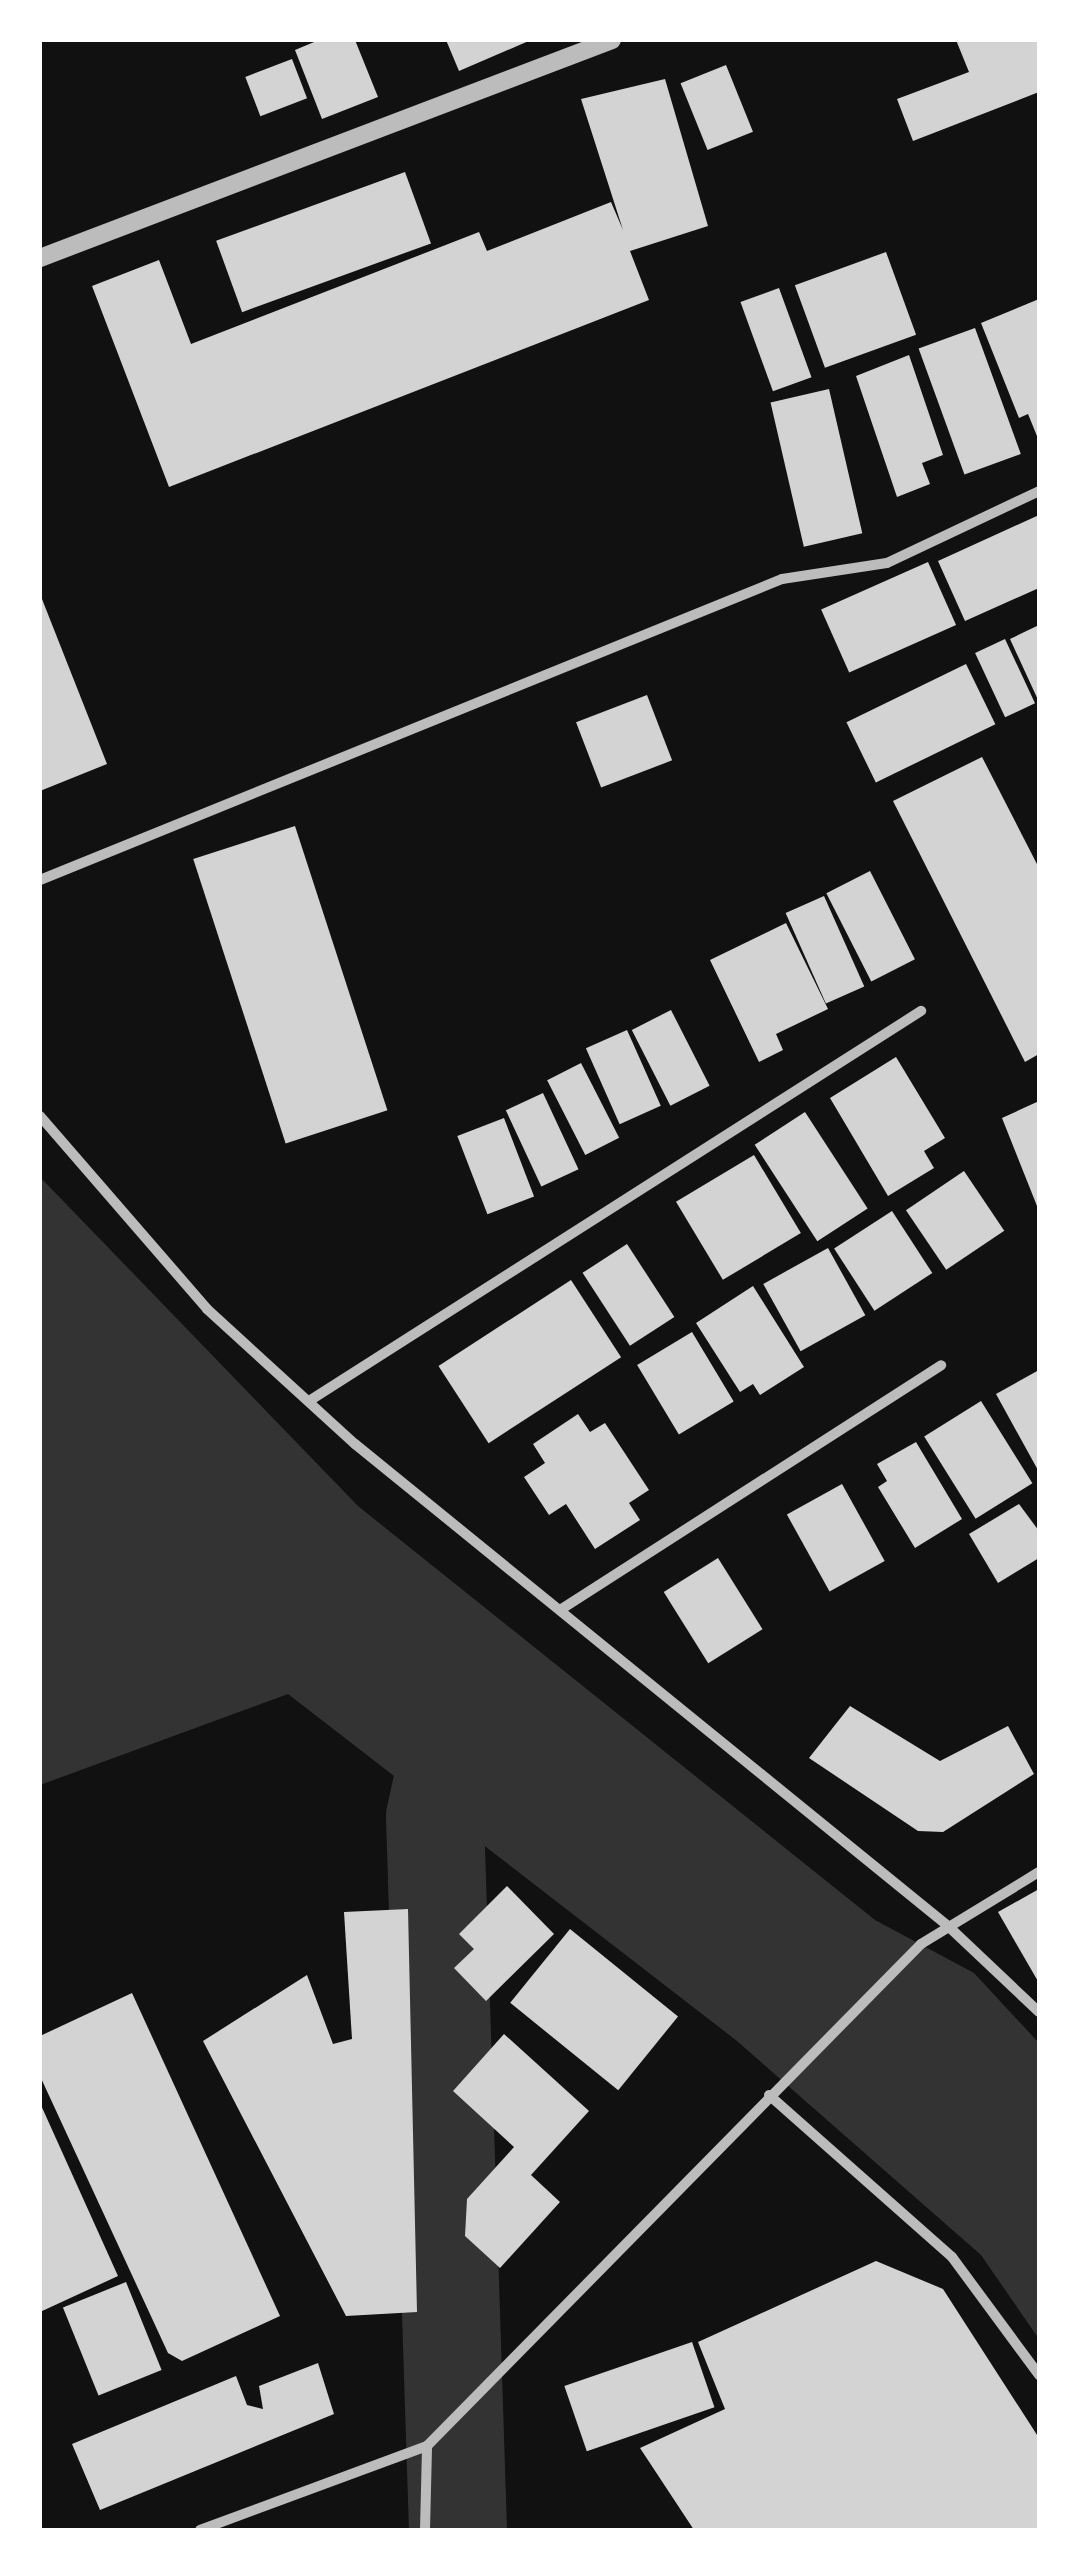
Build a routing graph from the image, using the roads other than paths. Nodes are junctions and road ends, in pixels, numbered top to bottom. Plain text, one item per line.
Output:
1 (607, 41) edge
2 (40, 258) edge
3 (1039, 491) edge
4 (40, 880) edge
5 (921, 1011) dead end
6 (40, 1116) edge
7 (941, 1365) dead end
8 (309, 1402) junction
9 (560, 1610) junction
10 (1039, 1872) edge
11 (948, 1926) junction
12 (1039, 2012) edge
13 (770, 2095) junction
14 (1039, 2375) edge
15 (427, 2446) junction
16 (200, 2530) edge
17 (424, 2530) edge

1 - 2 street
3 - 4 street
5 - 8 street
6 - 8 street
7 - 9 street
8 - 9 street
9 - 11 street
10 - 11 street
11 - 12 street
11 - 13 street
13 - 14 street
13 - 15 street
15 - 16 street
15 - 17 street

